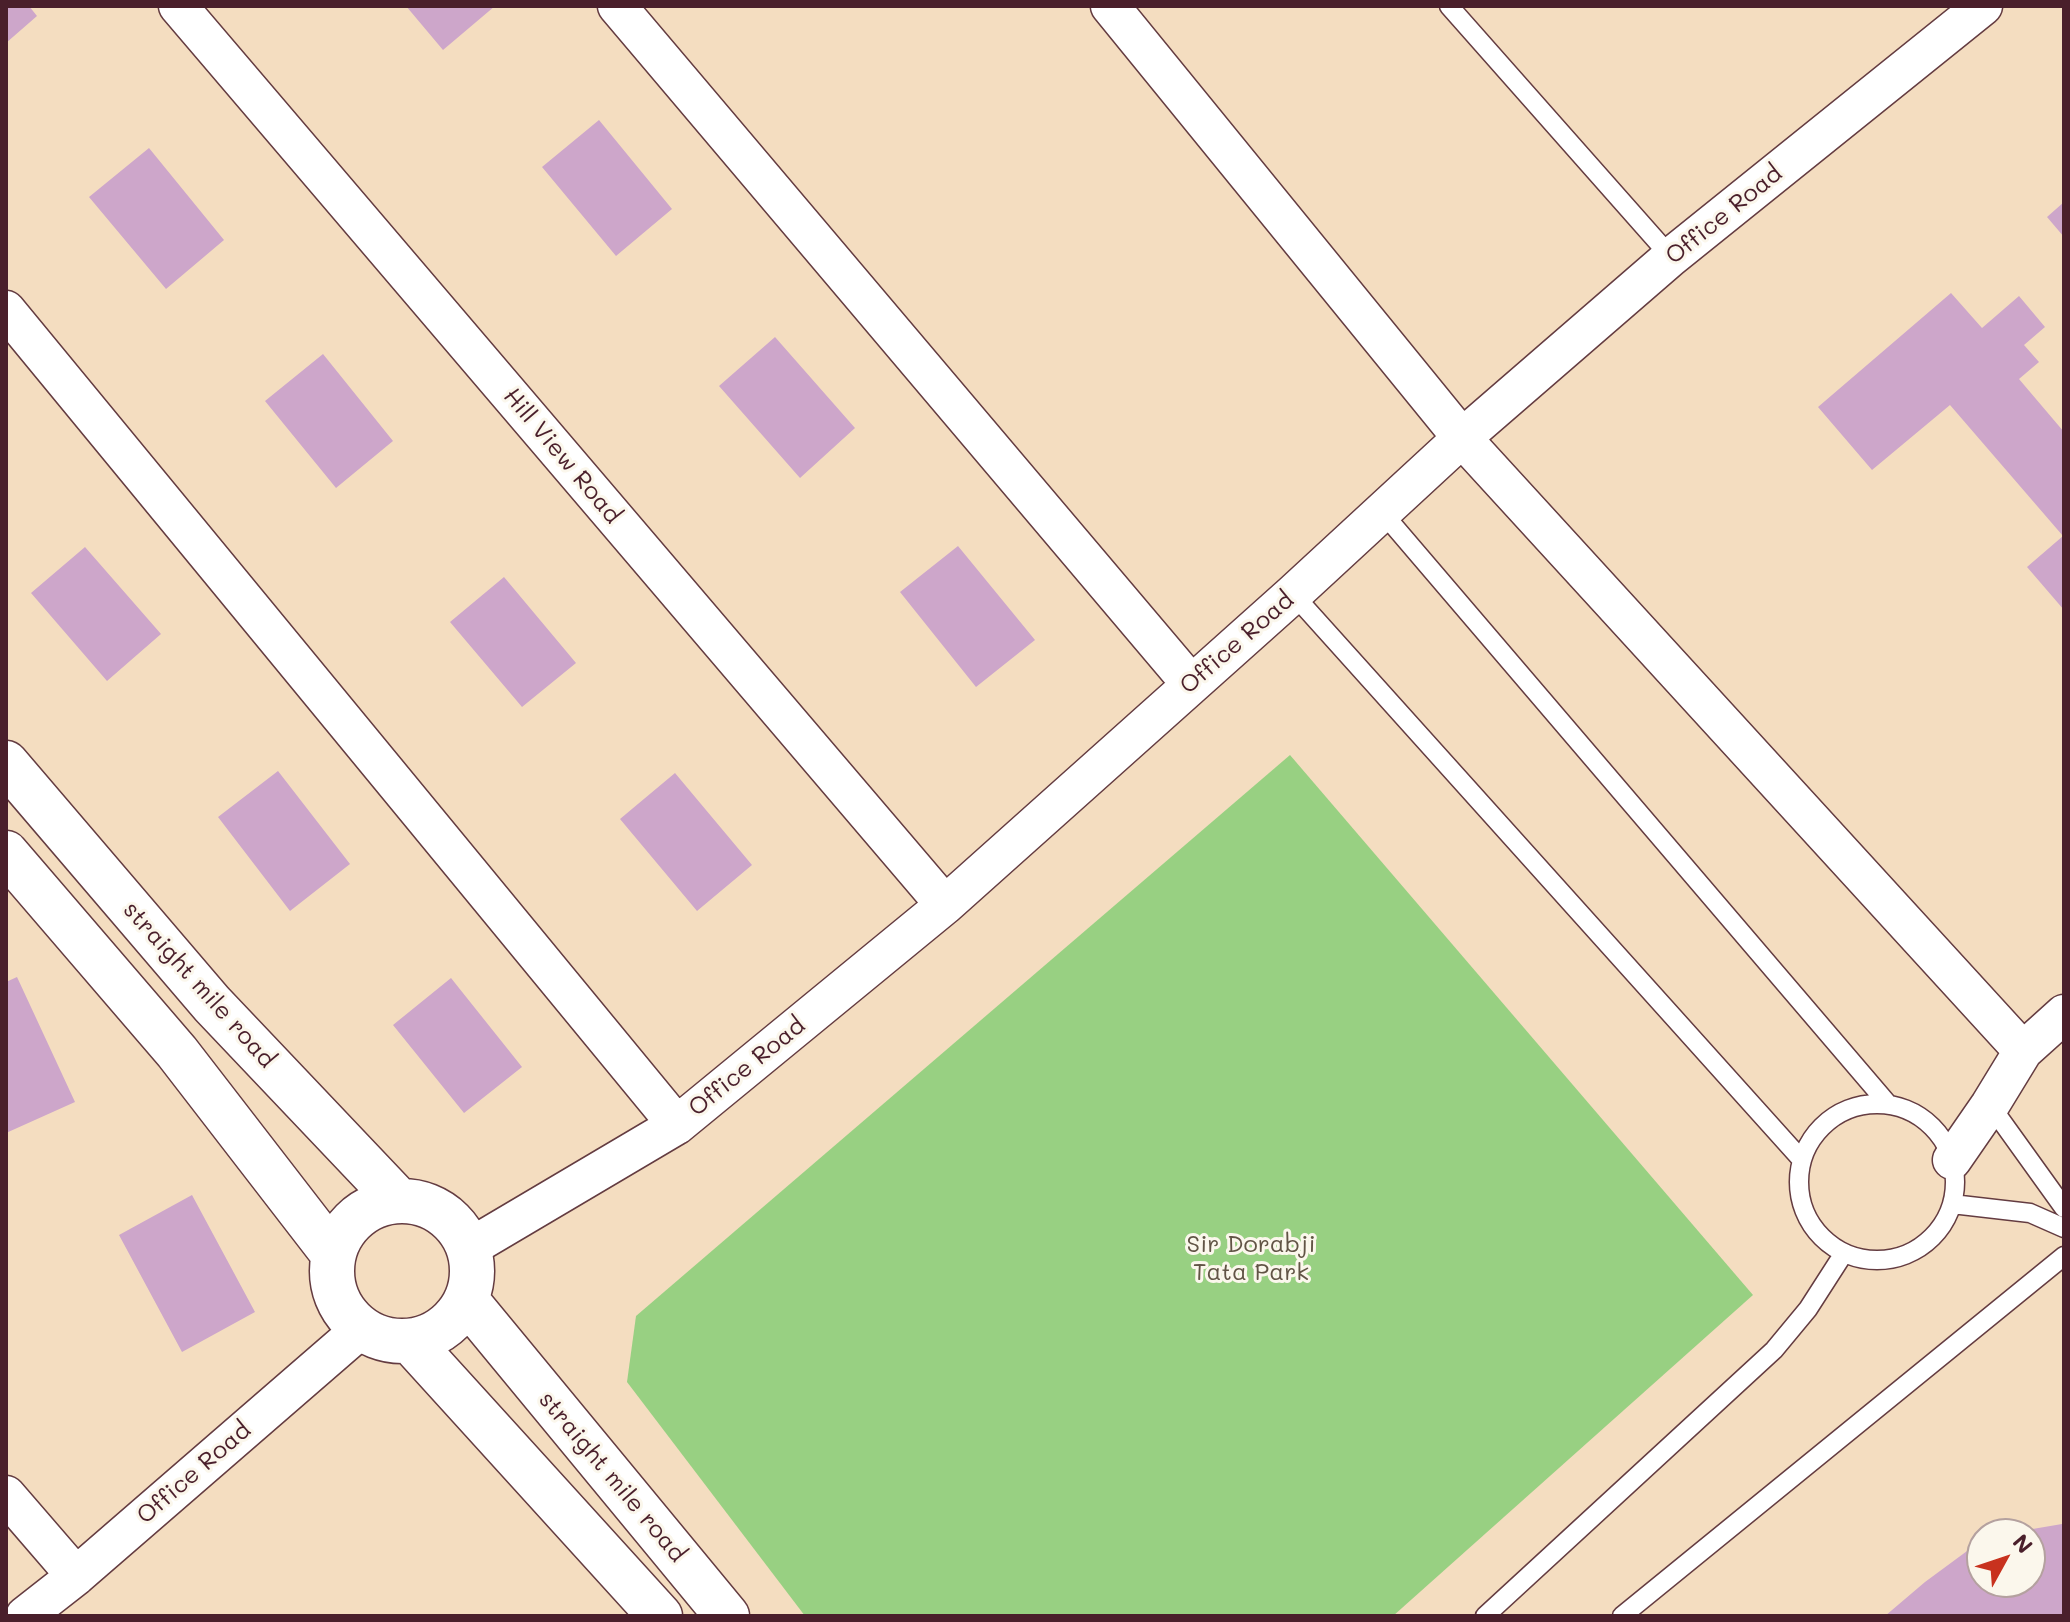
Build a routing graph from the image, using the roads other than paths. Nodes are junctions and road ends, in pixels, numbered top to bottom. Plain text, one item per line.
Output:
1 (178, 6) edge
2 (617, 6) edge
3 (1110, 6) edge
4 (1983, 6) edge
5 (1451, 7) edge
6 (1671, 257) junction
7 (6, 310) edge
8 (1462, 438) junction
9 (1382, 512) junction
10 (1293, 594) junction
11 (1191, 684) junction
12 (6, 763) edge
13 (6, 853) edge
14 (945, 905) junction
15 (2064, 1014) edge
16 (2023, 1051) junction
17 (1888, 1104) junction
18 (1990, 1105) junction
19 (677, 1125) junction
20 (1801, 1159) junction
21 (1952, 1160) junction
22 (399, 1201) junction
23 (1952, 1204) junction
24 (2064, 1208) edge
25 (2064, 1228) edge
26 (469, 1248) junction
27 (1844, 1253) junction
28 (333, 1254) junction
29 (2064, 1256) edge
30 (467, 1301) junction
31 (361, 1329) junction
32 (411, 1342) junction
33 (6, 1495) edge
34 (76, 1576) junction
35 (25, 1616) edge
36 (660, 1616) edge
37 (727, 1616) edge
38 (1485, 1616) edge
39 (1622, 1616) edge

1 - 14 street, Hill View Road
2 - 11 street
3 - 8 street
4 - 6 street, Office Road
5 - 6 lane
6 - 8 street, Office Road
7 - 19 street
8 - 9 street, Office Road
8 - 16 street
9 - 10 street, Office Road
9 - 17 lane
10 - 11 street, Office Road
10 - 20 lane
11 - 14 street, Office Road
12 - 22 street, straight mile road
13 - 28 street
14 - 19 street, Office Road
15 - 16 street
16 - 18 street
17 - 20 lane
17 - 21 lane
18 - 21 street
18 - 24 lane
19 - 26 street, Office Road
20 - 27 lane
21 - 23 lane
22 - 26 street
22 - 28 street
23 - 25 lane
23 - 27 lane
26 - 30 street
27 - 38 lane
28 - 31 street
29 - 39 lane
30 - 32 street
30 - 37 street, straight mile road
31 - 32 street
31 - 34 street, Office Road
32 - 36 street
33 - 34 street
34 - 35 street, Office Road

